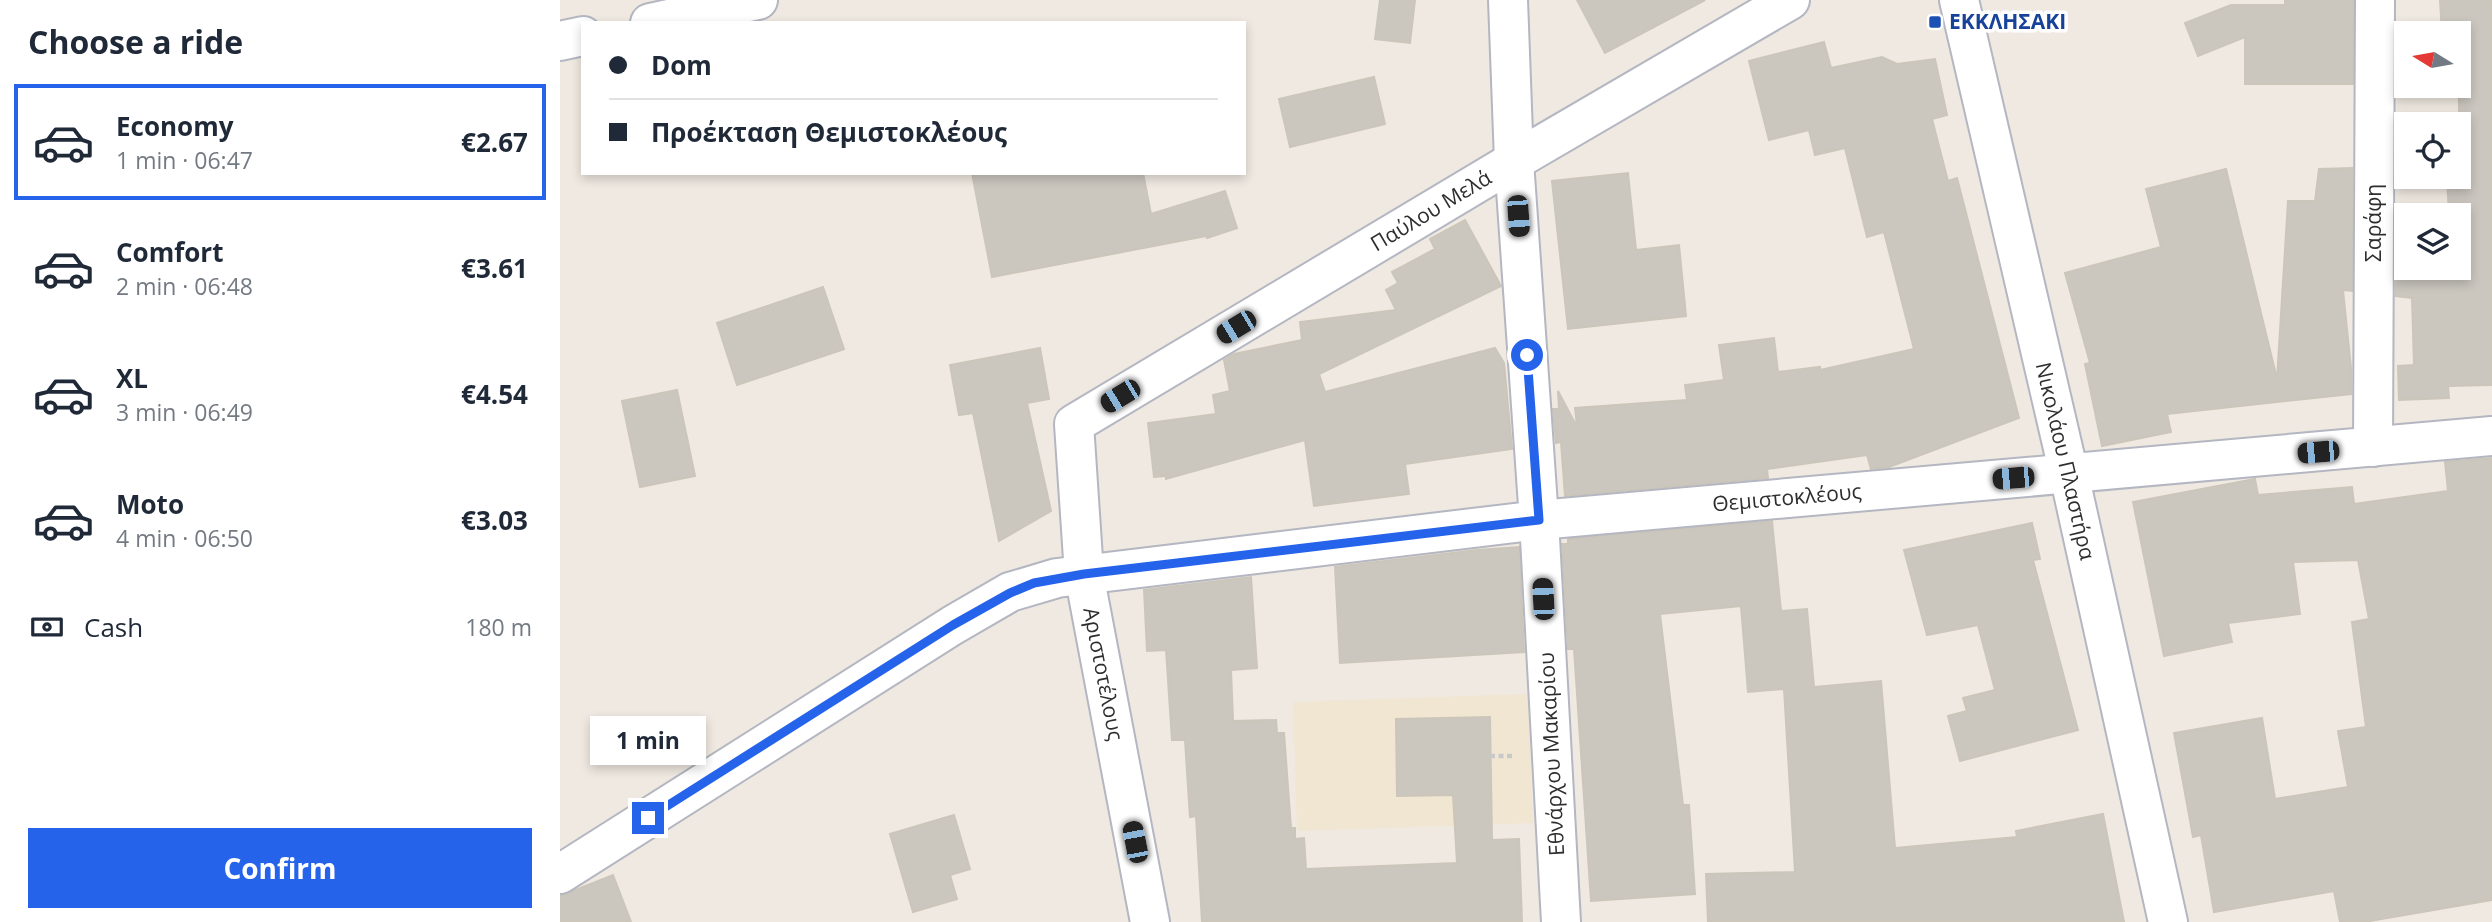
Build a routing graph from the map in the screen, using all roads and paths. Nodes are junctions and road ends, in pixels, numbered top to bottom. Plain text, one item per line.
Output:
1 (758, 0) edge
2 (1508, 0) edge
3 (1790, 0) edge
4 (1958, 0) edge
5 (2375, 0) edge
6 (692, 7) edge
7 (655, 21) edge
8 (581, 36) edge
9 (560, 40) edge
10 (1514, 161) junction
11 (1074, 424) joint
12 (2492, 436) edge
13 (2373, 447) junction
14 (2068, 474) junction
15 (1539, 520) junction
16 (1084, 574) junction
17 (560, 874) edge
18 (1150, 922) edge
19 (1561, 922) edge
20 (2168, 922) edge

1 - 6 street
2 - 10 street, Εθνάρχου Μακαρίου
3 - 10 street, Παύλου Μελά
4 - 14 street, Νικολάου Πλαστήρα
5 - 13 street, Σαράφη
6 - 7 street
8 - 9 street
10 - 11 street, Παύλου Μελά
10 - 15 street, Εθνάρχου Μακαρίου
11 - 16 street, Αριστοτέλους
12 - 13 street, Θεμιστοκλέους
13 - 14 street, Θεμιστοκλέους
14 - 15 street, Θεμιστοκλέους
14 - 20 street, Νικολάου Πλαστήρα
15 - 16 street, Θεμιστοκλέους
15 - 19 street, Εθνάρχου Μακαρίου
16 - 17 street, Θεμιστοκλέους
16 - 18 street, Αριστοτέλους

